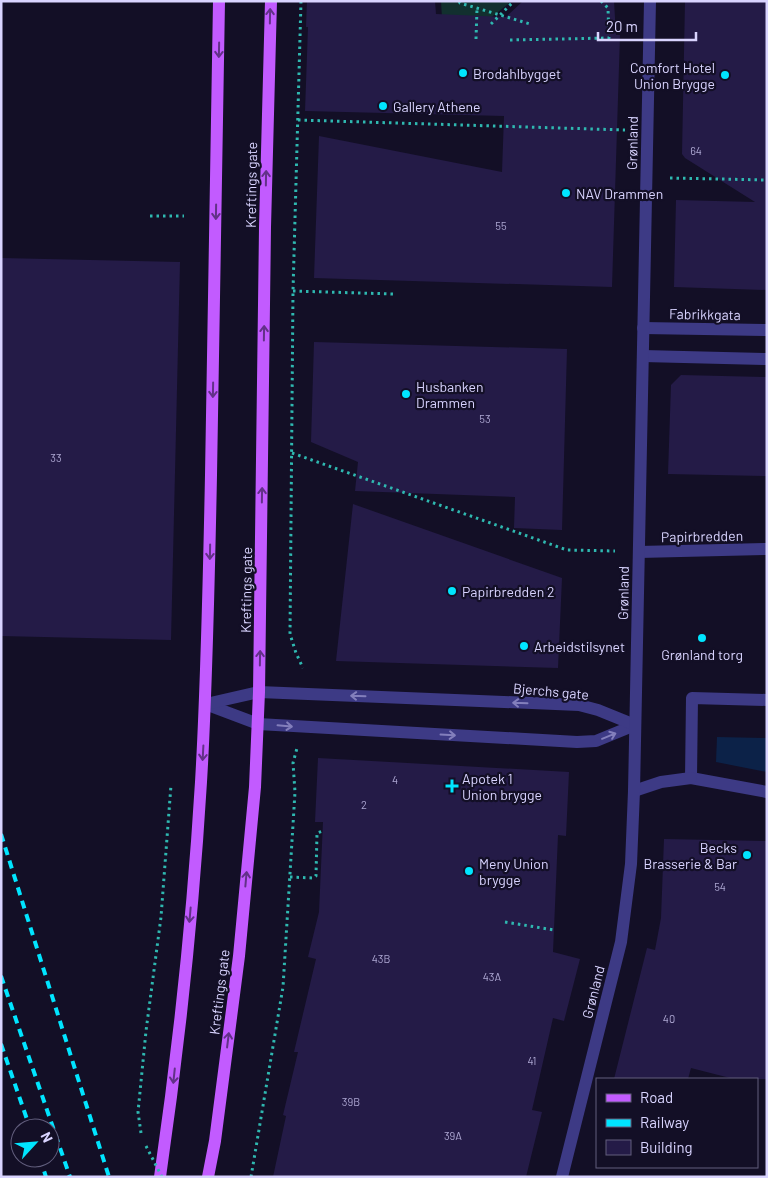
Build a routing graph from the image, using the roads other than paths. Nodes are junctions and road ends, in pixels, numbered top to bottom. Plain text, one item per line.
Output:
1 (220, 1) edge
2 (271, 1) edge
3 (650, 1) edge
4 (643, 328) junction
5 (766, 331) edge
6 (643, 356) junction
7 (767, 360) edge
8 (767, 550) edge
9 (639, 552) junction
10 (259, 692) junction
11 (767, 700) edge
12 (205, 704) junction
13 (258, 724) junction
14 (635, 725) junction
15 (691, 778) junction
16 (634, 791) junction
17 (767, 792) edge
18 (161, 1177) edge
19 (208, 1177) edge
20 (562, 1177) edge

1 -> 12 main road
10 -> 2 main road, Kreftings gate
3 - 4 street, Grønland
4 - 5 street, Fabrikkgata
4 - 6 street, Grønland
6 - 7 street
6 - 9 street, Grønland
8 - 9 street, Papirbredden
9 - 14 street, Grønland
10 - 12 street, Bjerchs gate
10 - 13 main road, Kreftings gate
14 -> 10 street, Bjerchs gate
11 - 15 street
12 - 13 street
12 -> 18 main road
13 -> 14 street
19 -> 13 main road, Kreftings gate
14 - 16 street, Grønland
15 - 16 street
15 - 17 street
16 - 20 street, Grønland

